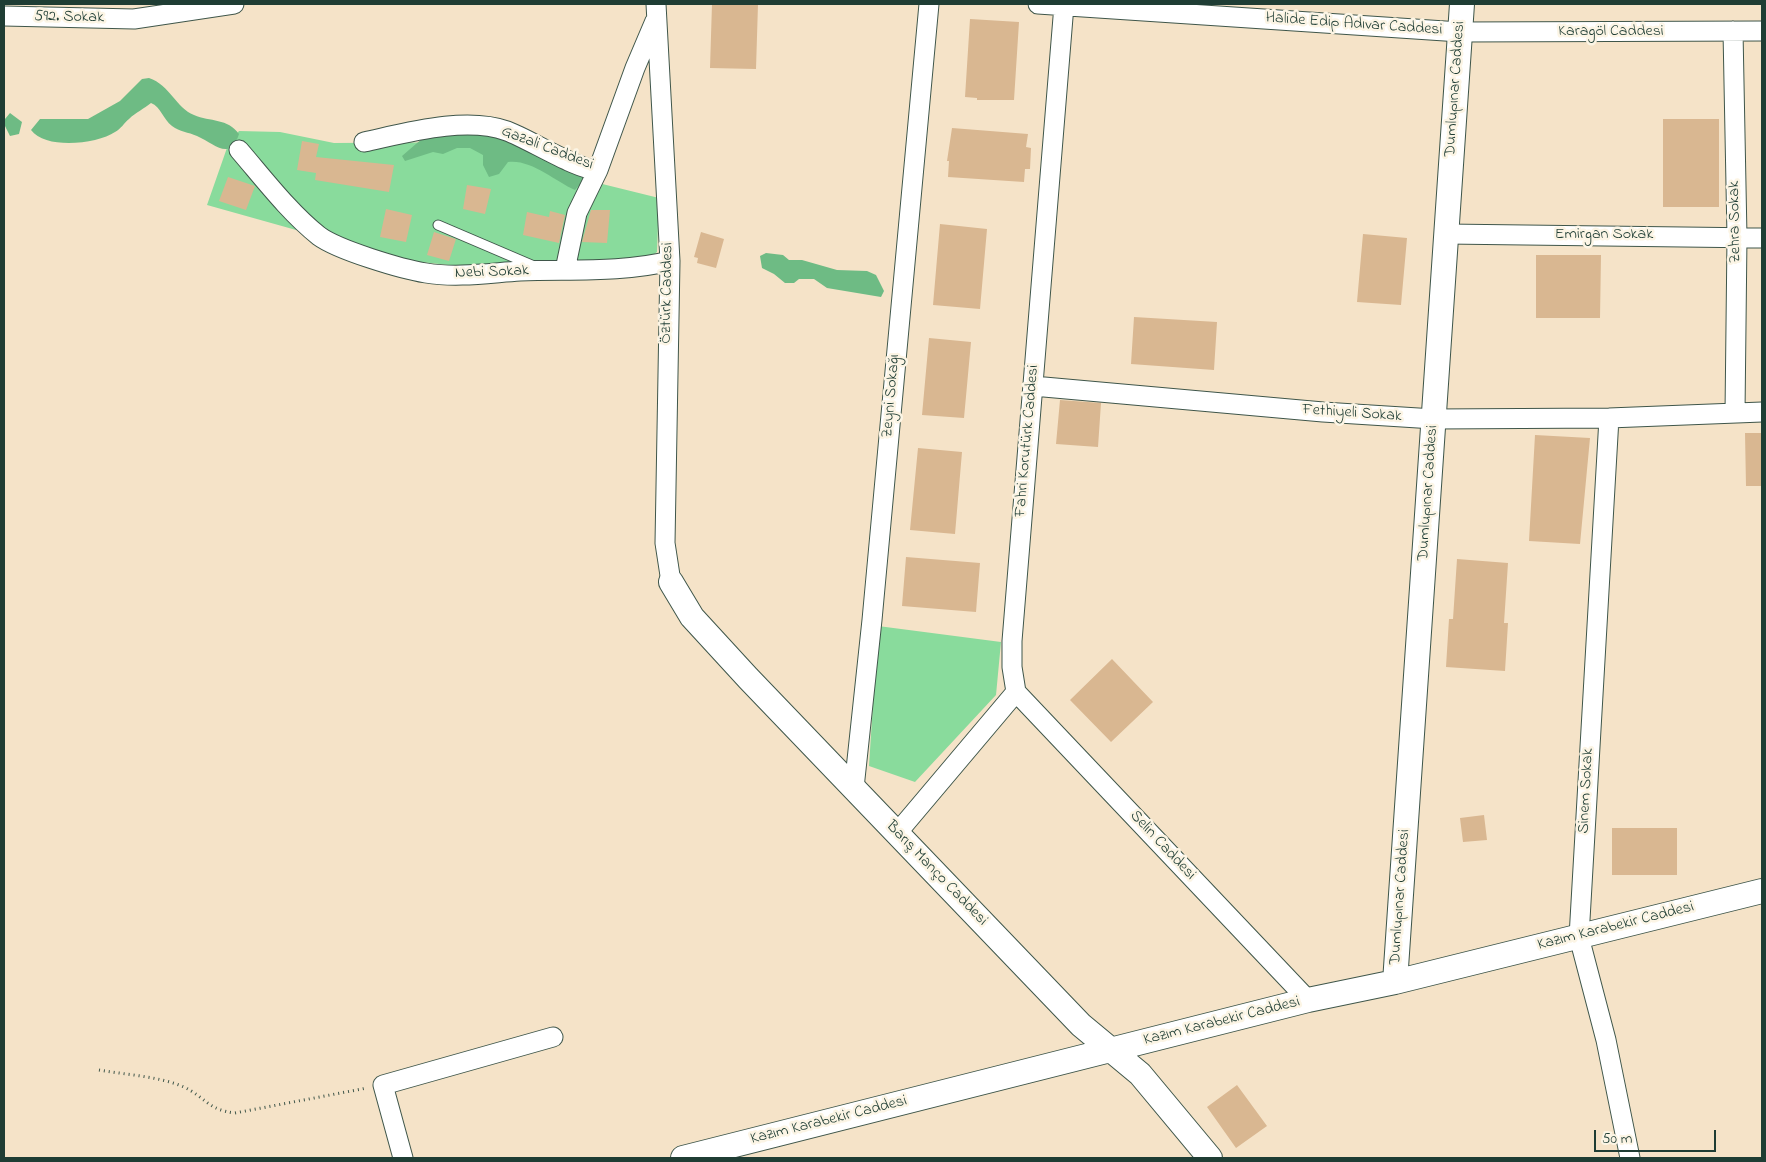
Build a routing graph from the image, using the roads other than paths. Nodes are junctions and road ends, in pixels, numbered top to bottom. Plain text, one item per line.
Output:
1 (234, 4) edge
2 (929, 4) edge
3 (1038, 4) edge
4 (1462, 4) edge
5 (1064, 5) junction
6 (207, 6) edge
7 (656, 10) edge
8 (4, 16) edge
9 (1732, 31) junction
10 (1762, 31) edge
11 (1460, 32) junction
12 (364, 142) dead end
13 (239, 150) dead end
14 (598, 170) junction
15 (438, 225) dead end
16 (1446, 234) junction
17 (1737, 237) junction
18 (1762, 238) edge
19 (670, 261) junction
20 (565, 270) junction
21 (545, 271) junction
22 (1032, 386) junction
23 (1762, 412) edge
24 (1735, 413) junction
25 (1610, 418) junction
26 (1434, 419) junction
27 (671, 582) joint
28 (1016, 692) junction
29 (854, 788) junction
30 (896, 833) junction
31 (1761, 895) edge
32 (1579, 937) junction
33 (1396, 982) junction
34 (1308, 1000) junction
35 (553, 1036) dead end
36 (1111, 1049) junction
37 (402, 1158) edge
38 (683, 1158) edge
39 (1210, 1158) edge
40 (1630, 1158) edge

1 - 6 street
2 - 29 street, Zeyni Sokağı
3 - 5 street, Halide Edip Adıvar Caddesi
4 - 11 street, Dumlupınar Caddesi
5 - 11 street, Halide Edip Adıvar Caddesi
5 - 22 street, Fahri Korutürk Caddesi
6 - 8 street, 592. Sokak
7 - 14 street, Gazali Caddesi
7 - 19 street, Öztürk Caddesi
9 - 10 street, Karagöl Caddesi
9 - 11 street, Karagöl Caddesi
9 - 17 street, Zehra Sokak
11 - 16 street, Dumlupınar Caddesi
12 - 14 street, Gazali Caddesi
13 - 21 street, Nebi Sokak
14 - 20 street
15 - 21 lane
16 - 17 street, Emirgan Sokak
16 - 26 street, Dumlupınar Caddesi
17 - 18 street, Emirgan Sokak
17 - 24 street, Zehra Sokak
19 - 20 street, Nebi Sokak
19 - 27 street, Öztürk Caddesi
20 - 21 street, Nebi Sokak
22 - 26 street, Fethiyeli Sokak
22 - 28 street, Fahri Korutürk Caddesi
23 - 24 street, Fethiyeli Sokak
24 - 25 street, Fethiyeli Sokak
25 - 26 street, Fethiyeli Sokak
25 - 32 street, Sinem Sokak
26 - 33 street, Dumlupınar Caddesi
27 - 29 street, Barış Manço Caddesi
28 - 30 street
28 - 34 street, Selin Caddesi
29 - 30 street, Barış Manço Caddesi
30 - 36 street, Barış Manço Caddesi
31 - 32 street, Kazım Karabekir Caddesi
32 - 33 street, Kazım Karabekir Caddesi
32 - 40 street, Sinem Sokak
33 - 34 street, Kazım Karabekir Caddesi
34 - 36 street, Kazım Karabekir Caddesi
35 - 37 street
36 - 38 street, Kazım Karabekir Caddesi
36 - 39 street, Barış Manço Caddesi

